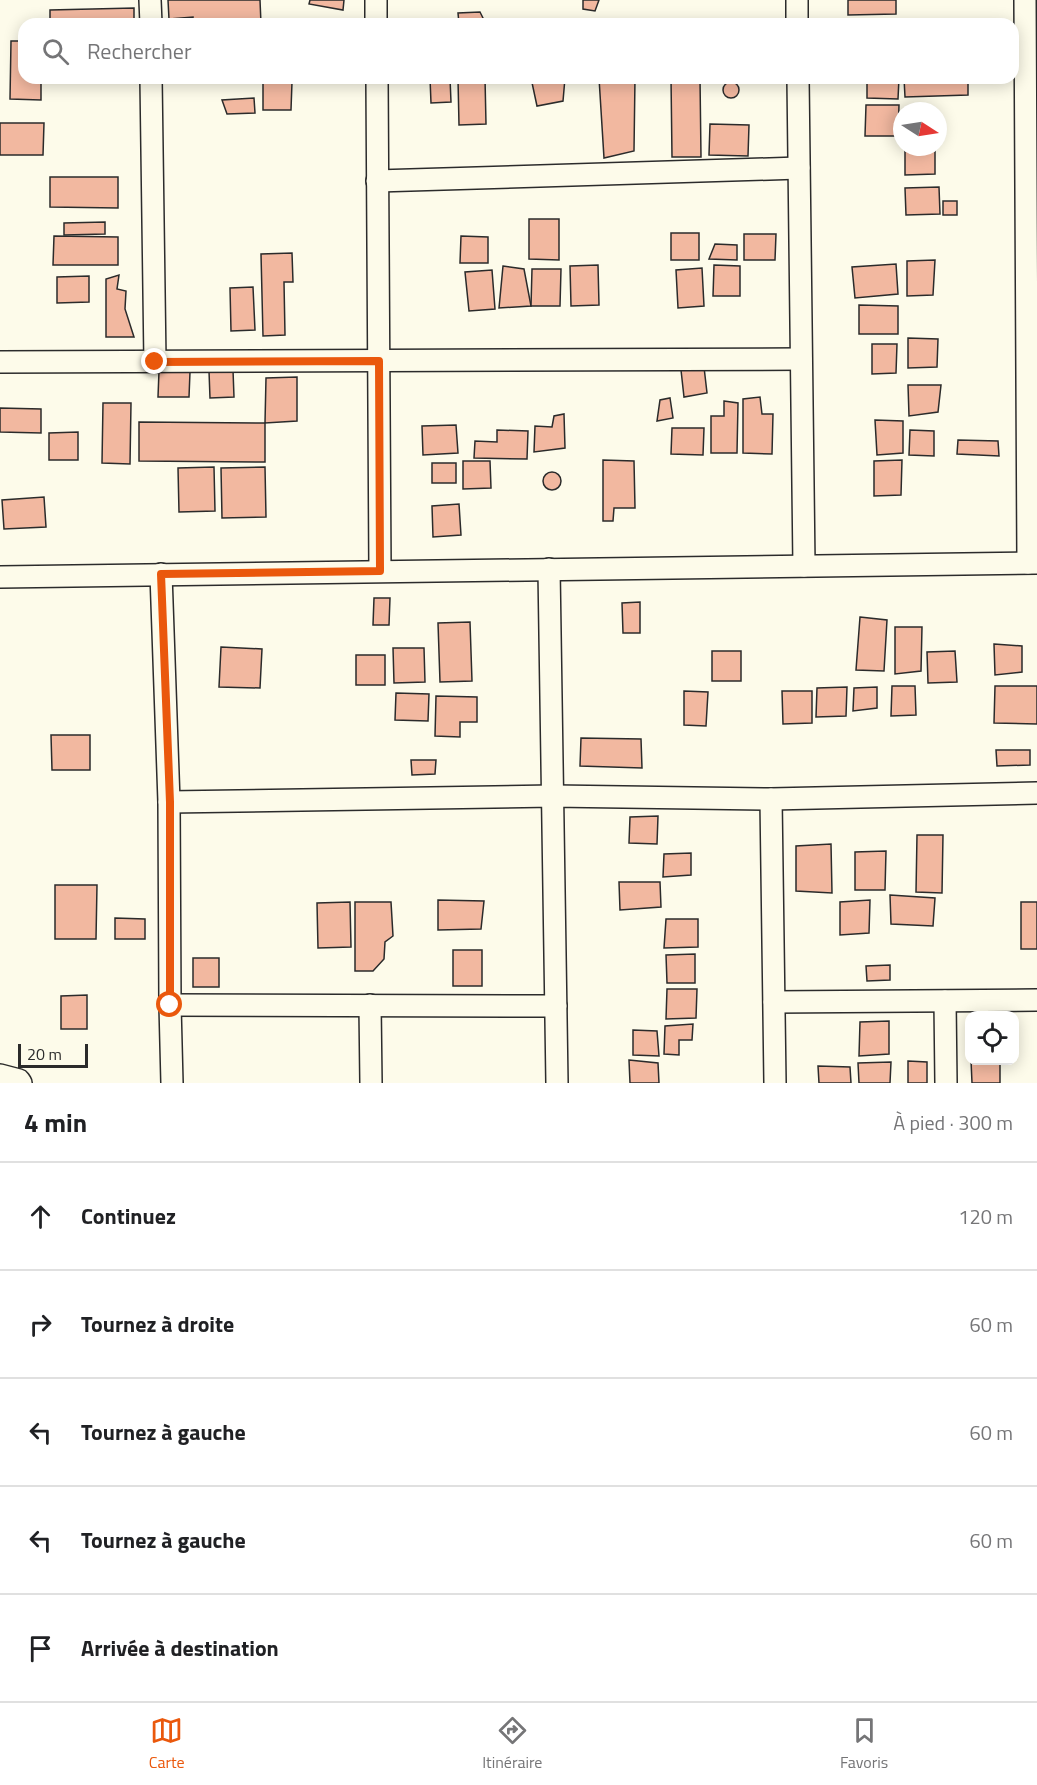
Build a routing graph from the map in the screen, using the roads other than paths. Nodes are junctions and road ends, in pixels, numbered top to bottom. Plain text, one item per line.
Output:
1 (150, 0) edge
2 (376, 0) edge
3 (797, 0) edge
4 (1024, 0) edge
5 (151, 18) edge
6 (376, 18) edge
7 (797, 18) edge
8 (152, 84) edge
9 (377, 84) edge
10 (798, 84) edge
11 (799, 168) junction
12 (377, 181) junction
13 (1032, 348) edge
14 (801, 359) junction
15 (379, 361) junction
16 (0, 362) edge
17 (155, 362) junction
18 (1032, 563) edge
19 (804, 566) junction
20 (549, 569) junction
21 (380, 571) junction
22 (161, 574) junction
23 (0, 577) edge
24 (1037, 793) edge
25 (553, 796) junction
26 (771, 798) junction
27 (170, 802) junction
28 (1037, 1000) edge
29 (945, 1001) junction
30 (774, 1002) junction
31 (170, 1005) junction
32 (370, 1005) junction
33 (556, 1006) junction
34 (0, 1075) edge
35 (21, 1083) edge
36 (172, 1083) edge
37 (371, 1083) edge
38 (557, 1083) edge
39 (775, 1083) edge
40 (946, 1083) edge

1 - 5 street
2 - 6 street
3 - 7 street
4 - 13 street
8 - 17 street
9 - 12 street
10 - 11 street
11 - 12 street
11 - 14 street
12 - 15 street
13 - 18 street
14 - 15 street
14 - 19 street
15 - 17 street
15 - 21 street
16 - 17 street
18 - 19 street
19 - 20 street
20 - 21 street
20 - 25 street
21 - 22 street
22 - 23 street
22 - 27 street
24 - 26 street
25 - 26 street
25 - 27 street
25 - 33 street
26 - 30 street
27 - 31 street
28 - 29 street
29 - 30 street
29 - 40 street
30 - 39 street
31 - 32 street
31 - 36 street
32 - 33 street
32 - 37 street
33 - 38 street
34 - 35 street

